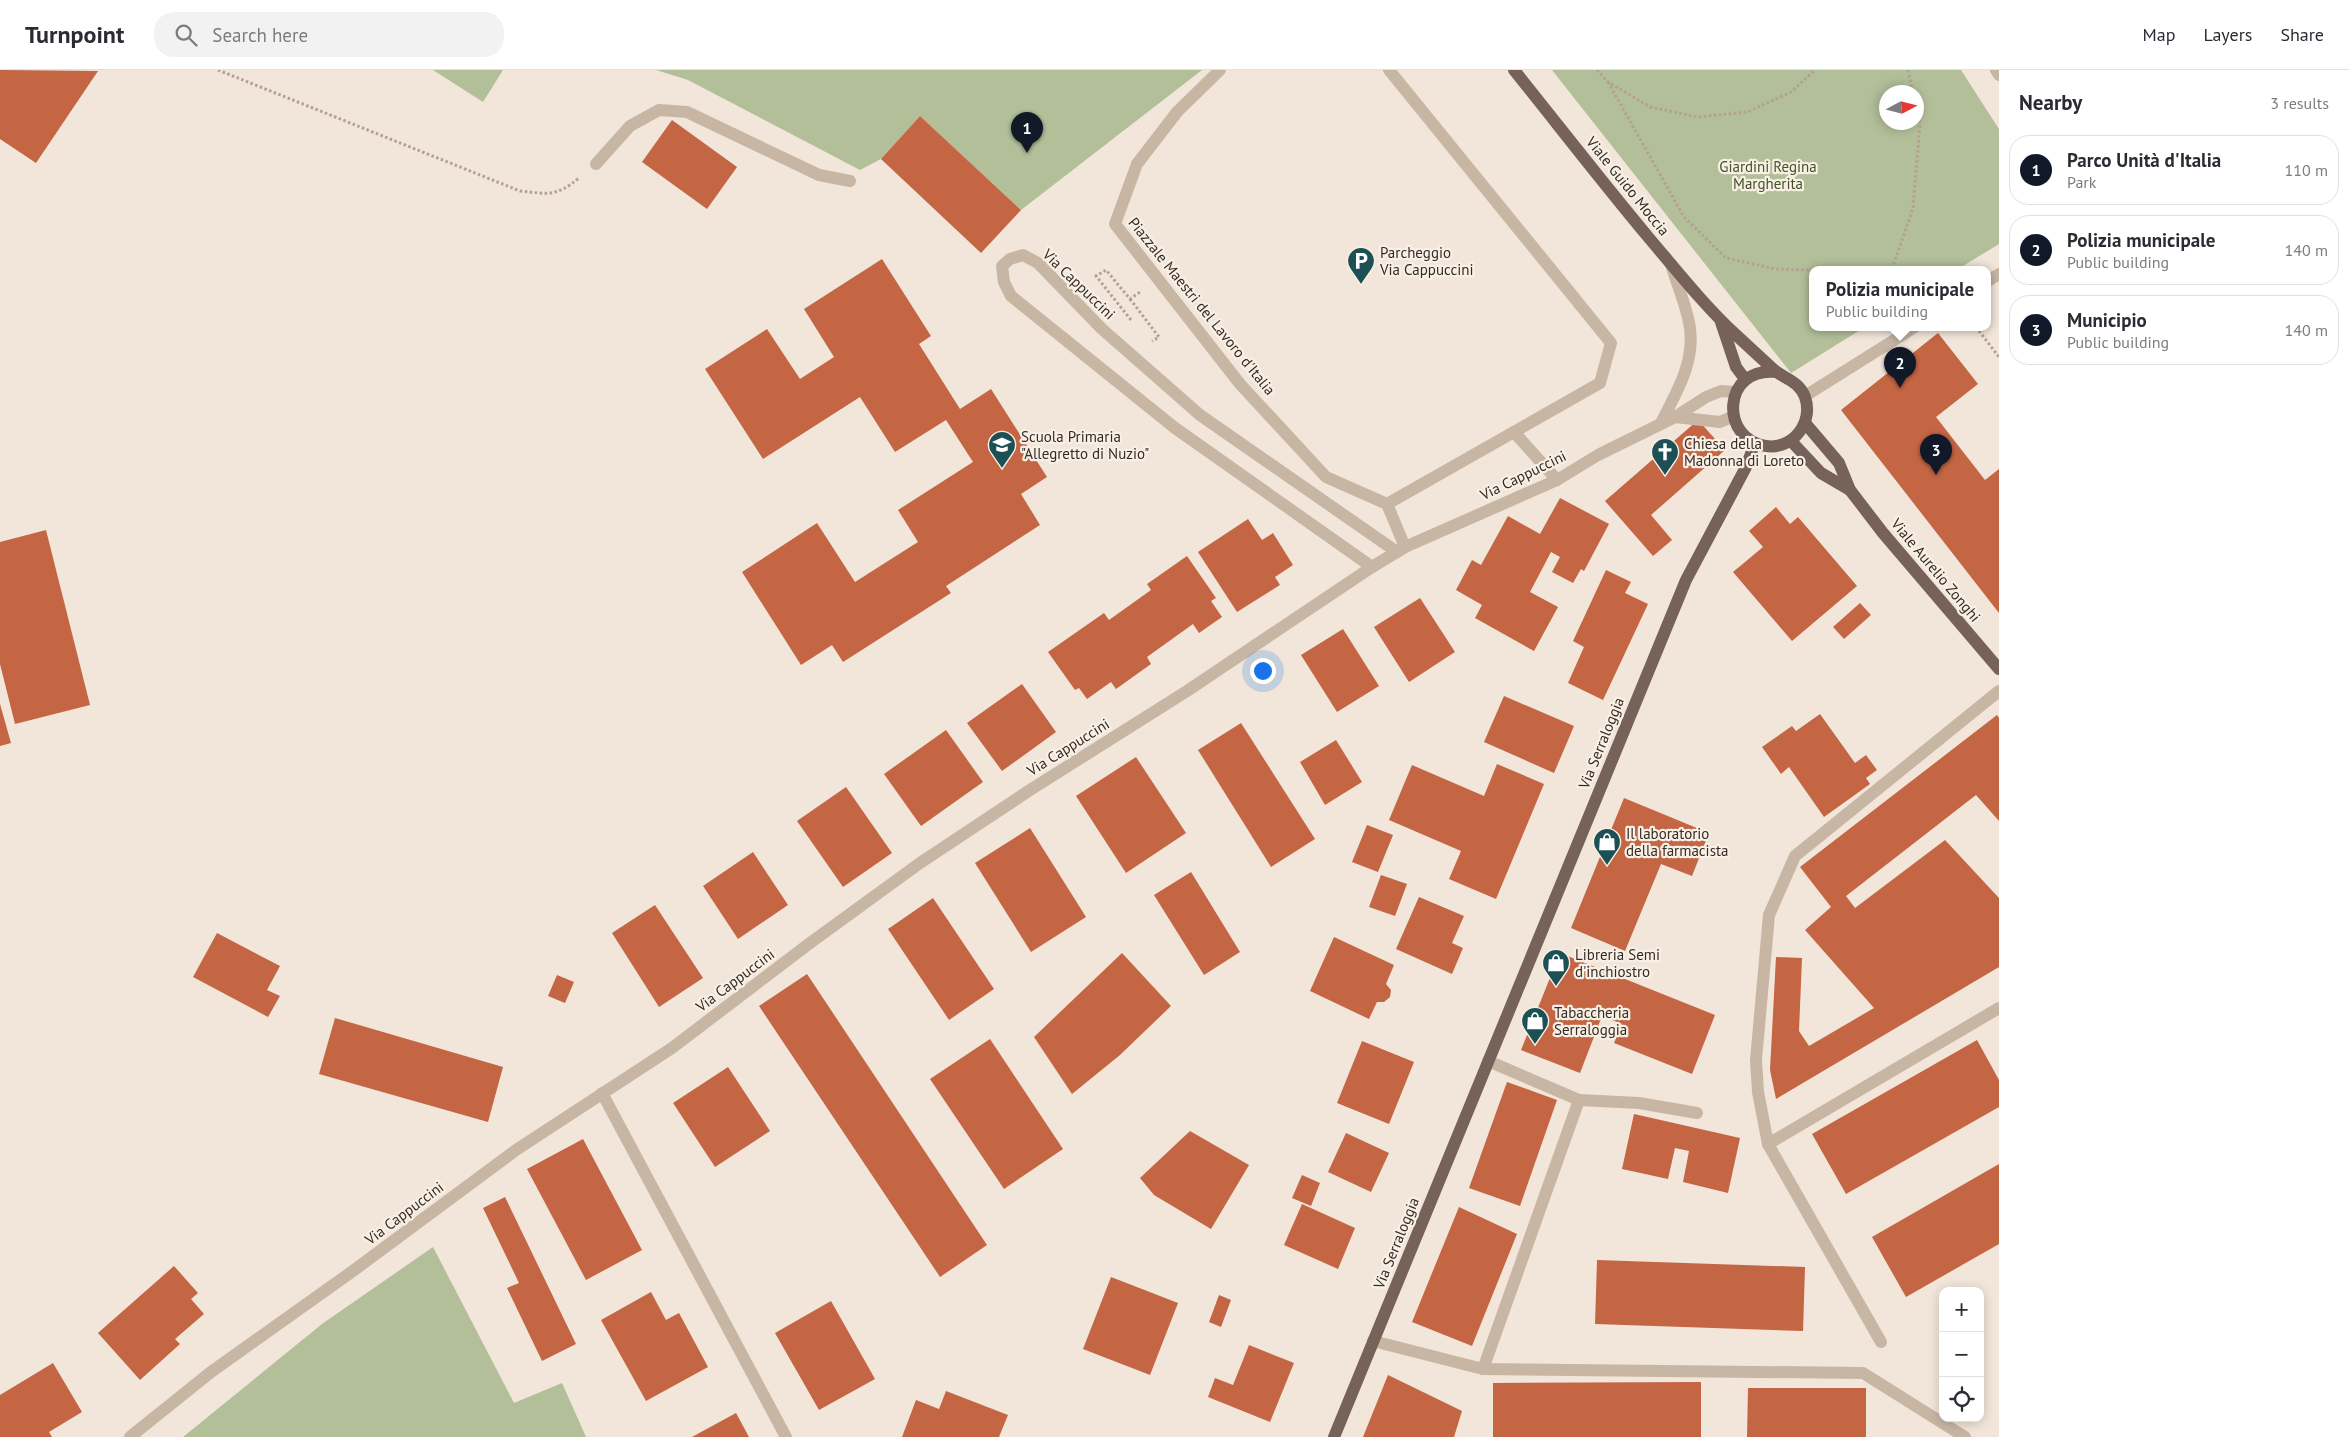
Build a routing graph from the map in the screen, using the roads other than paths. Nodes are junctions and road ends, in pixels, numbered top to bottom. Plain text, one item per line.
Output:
1 (1220, 70) edge
2 (1389, 70) edge
3 (1514, 70) edge
4 (1996, 70) edge
5 (1999, 75) edge
6 (596, 164) road end
7 (850, 181) dead end
8 (1671, 264) junction
9 (1720, 319) junction
10 (1909, 331) edge
11 (1777, 372) junction
12 (1745, 379) junction
13 (1736, 392) junction
14 (1805, 396) junction
15 (1734, 416) junction
16 (1676, 417) junction
17 (1661, 423) junction
18 (1805, 423) junction
19 (1514, 432) junction
20 (1791, 441) junction
21 (1755, 443) junction
22 (1556, 480) junction
23 (1850, 490) junction
24 (1388, 504) junction
25 (1401, 549) junction
26 (1372, 567) junction
27 (1999, 669) edge
28 (1999, 691) edge
29 (1999, 1008) edge
30 (1488, 1061) junction
31 (602, 1093) junction
32 (1579, 1100) junction
33 (1697, 1113) dead end
34 (1768, 1144) junction
35 (1373, 1341) junction
36 (1882, 1342) dead end
37 (1483, 1369) junction
38 (130, 1437) edge
39 (786, 1437) edge
40 (1334, 1437) edge
41 (1965, 1437) edge

1 - 24 street, Piazzale Maestri del Lavoro d'Italia
2 - 19 street
3 - 8 main road, Viale Guido Moccia
4 - 5 street
6 - 7 street
8 - 9 main road, Viale Guido Moccia
8 - 17 street
9 - 11 main road, Viale Guido Moccia
9 - 12 main road, Viale Guido Moccia
10 - 14 street
11 - 12 main road
11 - 14 main road, Viale Guido Moccia
12 - 13 main road
13 - 15 main road
13 - 16 street, Via Cappuccini
14 - 18 main road
15 - 16 street, Via Cappuccini
15 - 21 main road
16 - 17 street, Via Cappuccini
17 - 22 street, Via Cappuccini
18 - 20 main road
18 - 23 main road, Viale Aurelio Zonghi
19 - 22 street
19 - 24 street
20 - 21 main road
20 - 23 main road, Viale Aurelio Zonghi
21 - 30 main road, Via Serraloggia
22 - 25 street, Via Cappuccini
23 - 27 main road, Viale Aurelio Zonghi
24 - 25 street
25 - 26 street, Via Cappuccini
25 - 26 street, Via Cappuccini
26 - 31 street, Via Cappuccini
28 - 34 street
29 - 34 street
30 - 32 street
30 - 35 main road, Via Serraloggia
31 - 38 street, Via Cappuccini
31 - 39 street
32 - 33 street
32 - 37 street
34 - 36 street
35 - 37 street
35 - 40 main road, Via Serraloggia
37 - 41 street

